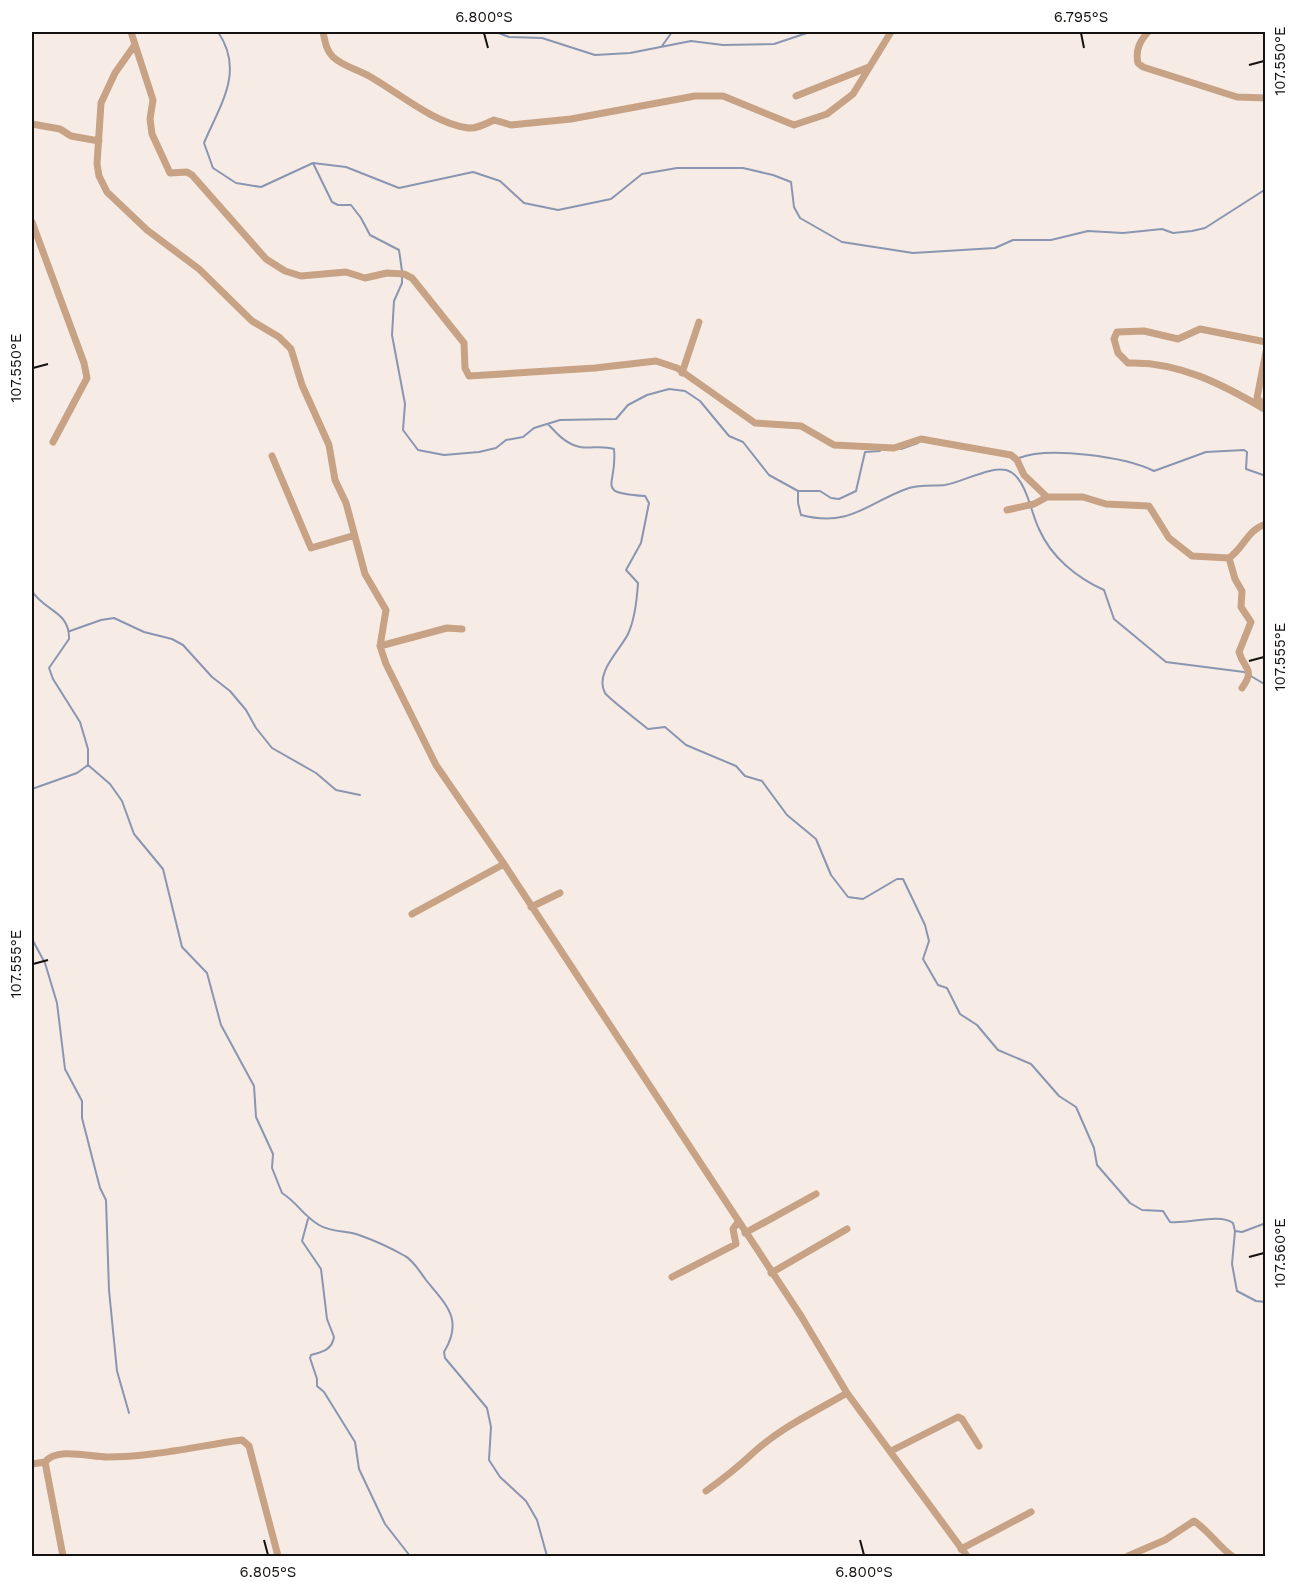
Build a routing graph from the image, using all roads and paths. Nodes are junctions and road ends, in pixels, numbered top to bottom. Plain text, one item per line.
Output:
1 (131, 32) edge
2 (323, 32) edge
3 (891, 32) edge
4 (1148, 32) edge
5 (134, 46) junction
6 (869, 68) junction
7 (796, 96) dead end
8 (1266, 98) edge
9 (32, 124) edge
10 (99, 141) junction
11 (32, 222) edge
12 (699, 322) dead end
13 (1266, 342) edge
14 (1266, 352) edge
15 (682, 373) junction
16 (1266, 405) edge
17 (1266, 410) edge
18 (53, 442) dead end
19 (272, 456) dead end
20 (1047, 498) junction
21 (1007, 510) dead end
22 (1266, 524) edge
23 (352, 536) junction
24 (1229, 558) junction
25 (462, 629) dead end
26 (380, 646) junction
27 (1242, 688) dead end
28 (504, 864) junction
29 (560, 893) dead end
30 (531, 907) junction
31 (412, 914) dead end
32 (816, 1194) dead end
33 (738, 1222) junction
34 (847, 1229) dead end
35 (745, 1233) junction
36 (771, 1273) junction
37 (672, 1276) dead end
38 (847, 1393) junction
39 (979, 1446) dead end
40 (891, 1451) junction
41 (45, 1462) junction
42 (32, 1464) edge
43 (706, 1491) dead end
44 (1031, 1512) dead end
45 (961, 1549) junction
46 (63, 1557) edge
47 (278, 1557) edge
48 (967, 1557) edge
49 (1128, 1557) edge
50 (1232, 1557) edge

1 - 5 street
2 - 6 street
3 - 6 street
4 - 8 street
5 - 10 street
5 - 15 street
6 - 7 street
9 - 10 street
10 - 23 street
11 - 18 street
12 - 15 street
13 - 17 street
14 - 16 street
15 - 20 street
19 - 23 street
20 - 21 street
20 - 24 street
22 - 24 street
23 - 26 street
24 - 27 street
25 - 26 street
26 - 28 street
28 - 30 street
28 - 31 street
29 - 30 street
30 - 33 street
32 - 35 street
33 - 35 street
33 - 37 street
34 - 36 street
35 - 36 street
36 - 38 street
38 - 40 street
38 - 43 street
39 - 40 street
40 - 45 street
41 - 42 street
41 - 46 street
41 - 47 street
44 - 45 street
45 - 48 street
49 - 50 street

